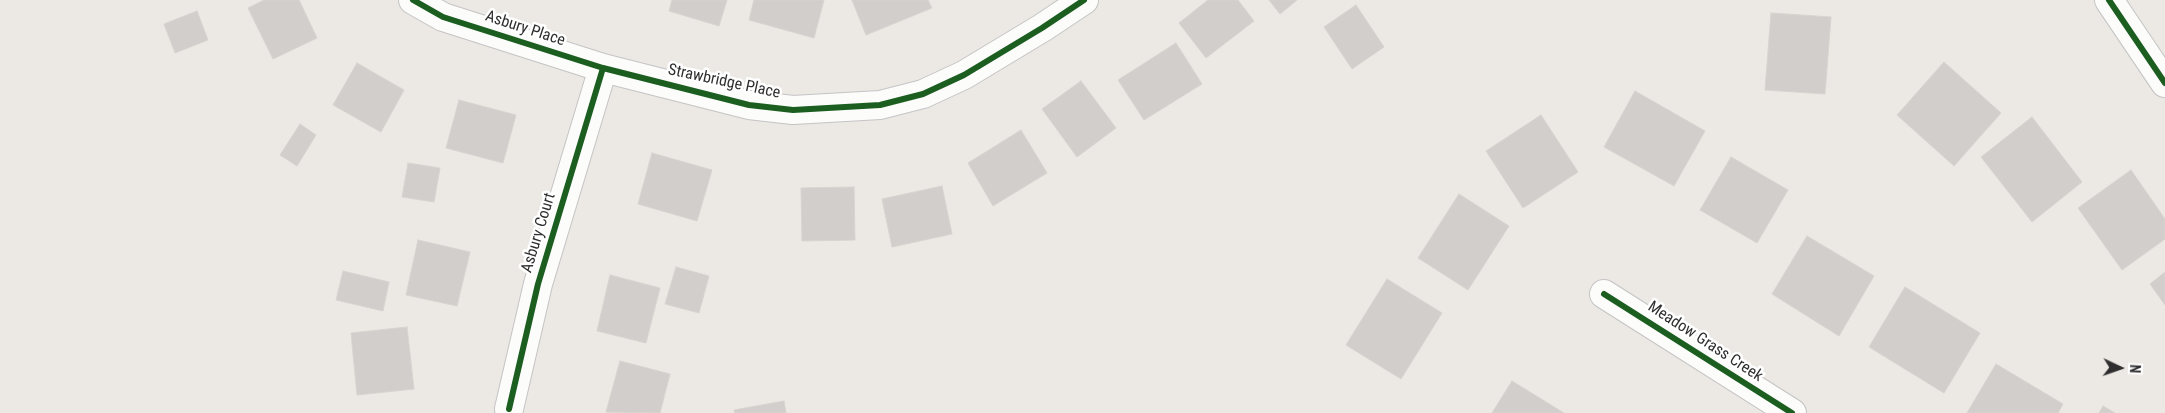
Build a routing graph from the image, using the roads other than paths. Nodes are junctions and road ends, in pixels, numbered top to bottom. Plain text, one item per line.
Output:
1 (413, 0) edge
2 (1084, 0) edge
3 (2109, 0) edge
4 (603, 68) junction
5 (2165, 83) edge
6 (1604, 294) dead end
7 (508, 409) dead end
8 (1792, 413) edge

1 - 4 street, Asbury Place
2 - 4 street, Strawbridge Place
3 - 5 street
4 - 7 street, Asbury Court
6 - 8 street, Meadow Grass Creek

